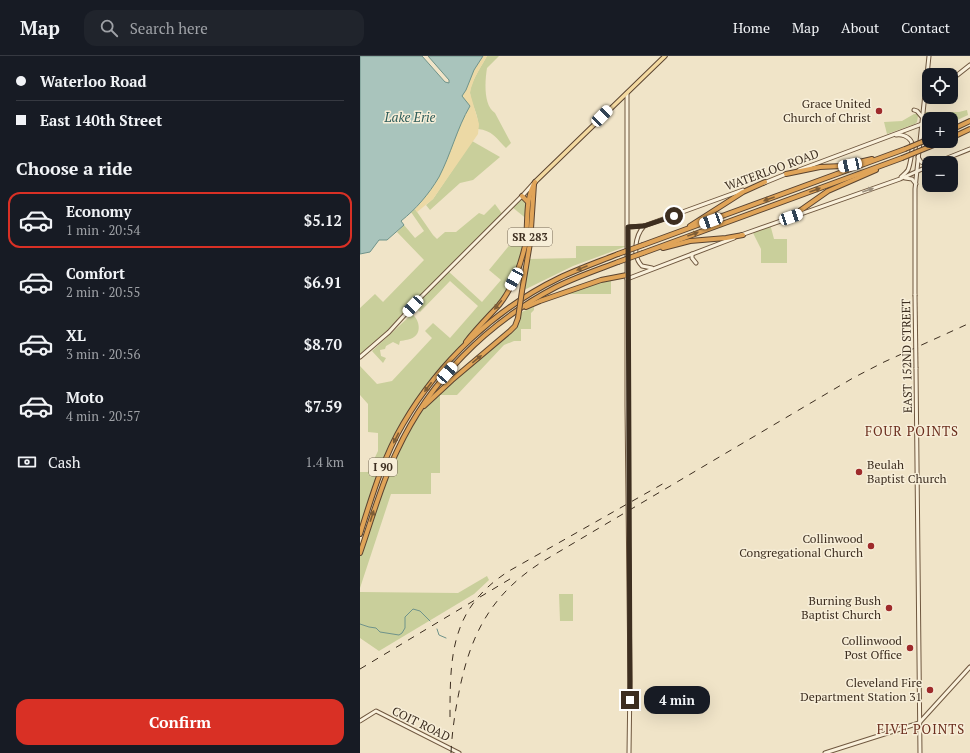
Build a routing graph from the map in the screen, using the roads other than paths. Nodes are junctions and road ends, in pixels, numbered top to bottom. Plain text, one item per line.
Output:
1 (665, 56) edge
2 (929, 56) edge
3 (970, 66) edge
4 (928, 68) edge
5 (958, 75) edge
6 (627, 93) junction
7 (914, 110) dead end
8 (922, 117) edge
9 (970, 121) edge
10 (922, 124) joint
11 (958, 127) edge
12 (970, 129) edge
13 (892, 135) junction
14 (958, 135) edge
15 (922, 143) edge
16 (927, 148) edge
17 (970, 149) edge
18 (897, 152) junction
19 (952, 156) edge
20 (918, 157) junction
21 (922, 162) edge
22 (884, 165) junction
23 (922, 168) edge
24 (917, 170) junction
25 (786, 174) junction
26 (900, 178) junction
27 (535, 182) junction
28 (765, 182) junction
29 (916, 184) junction
30 (523, 195) junction
31 (528, 202) junction
32 (791, 217) junction
33 (644, 226) junction
34 (628, 227) junction
35 (682, 232) junction
36 (743, 234) junction
37 (643, 253) junction
38 (692, 254) junction
39 (696, 263) dead end
40 (656, 267) junction
41 (627, 277) junction
42 (511, 314) junction
43 (459, 350) junction
44 (360, 357) edge
45 (417, 414) junction
46 (360, 534) edge
47 (360, 553) edge
48 (970, 667) edge
49 (360, 721) edge
50 (919, 723) junction
51 (459, 753) edge
52 (629, 753) edge
53 (825, 753) edge
54 (920, 753) edge

1 - 6 main road, SR 283
2 - 4 street, EAST 152ND STREET
3 - 5 street
6 - 27 main road, SR 283
6 - 34 street
7 - 8 street
9 - 11 highway
10 - 13 street, WATERLOO ROAD
10 - 20 street, EAST 152ND STREET
12 - 14 highway
13 - 25 street, WATERLOO ROAD
13 - 26 street
15 - 18 highway, I 90, bridge
16 - 22 highway, I 90, bridge
17 - 19 street
18 - 25 highway
18 -> 35 highway, I 90
20 - 21 street
20 - 24 street, EAST 152ND STREET
22 - 32 highway
37 -> 22 highway, I 90
23 - 24 street
24 - 26 street
24 - 29 street, EAST 152ND STREET
25 - 28 street, WATERLOO ROAD
26 - 29 street
32 -> 26 street
27 - 30 street
27 - 31 highway, SR 283
45 -> 27 highway, SR 283, bridge
28 - 33 street, WATERLOO ROAD
28 - 35 highway
29 - 50 street, EAST 152ND STREET, bridge
30 - 31 highway
30 - 44 street
31 -> 43 highway, SR 283
32 - 36 street
33 - 34 street, WATERLOO ROAD
33 - 40 street
34 - 41 street
35 -> 43 highway, I 90, bridge
36 - 37 highway
36 - 38 street
37 - 42 highway, I 90, bridge
38 - 39 street
38 - 40 street
40 - 41 street
41 - 42 highway
41 - 52 street
42 - 45 highway, I 90
43 -> 46 highway, I 90
47 -> 45 highway, I 90
48 - 50 street
49 - 51 street, COIT ROAD
50 - 53 street
50 - 54 street, EAST 152ND STREET

